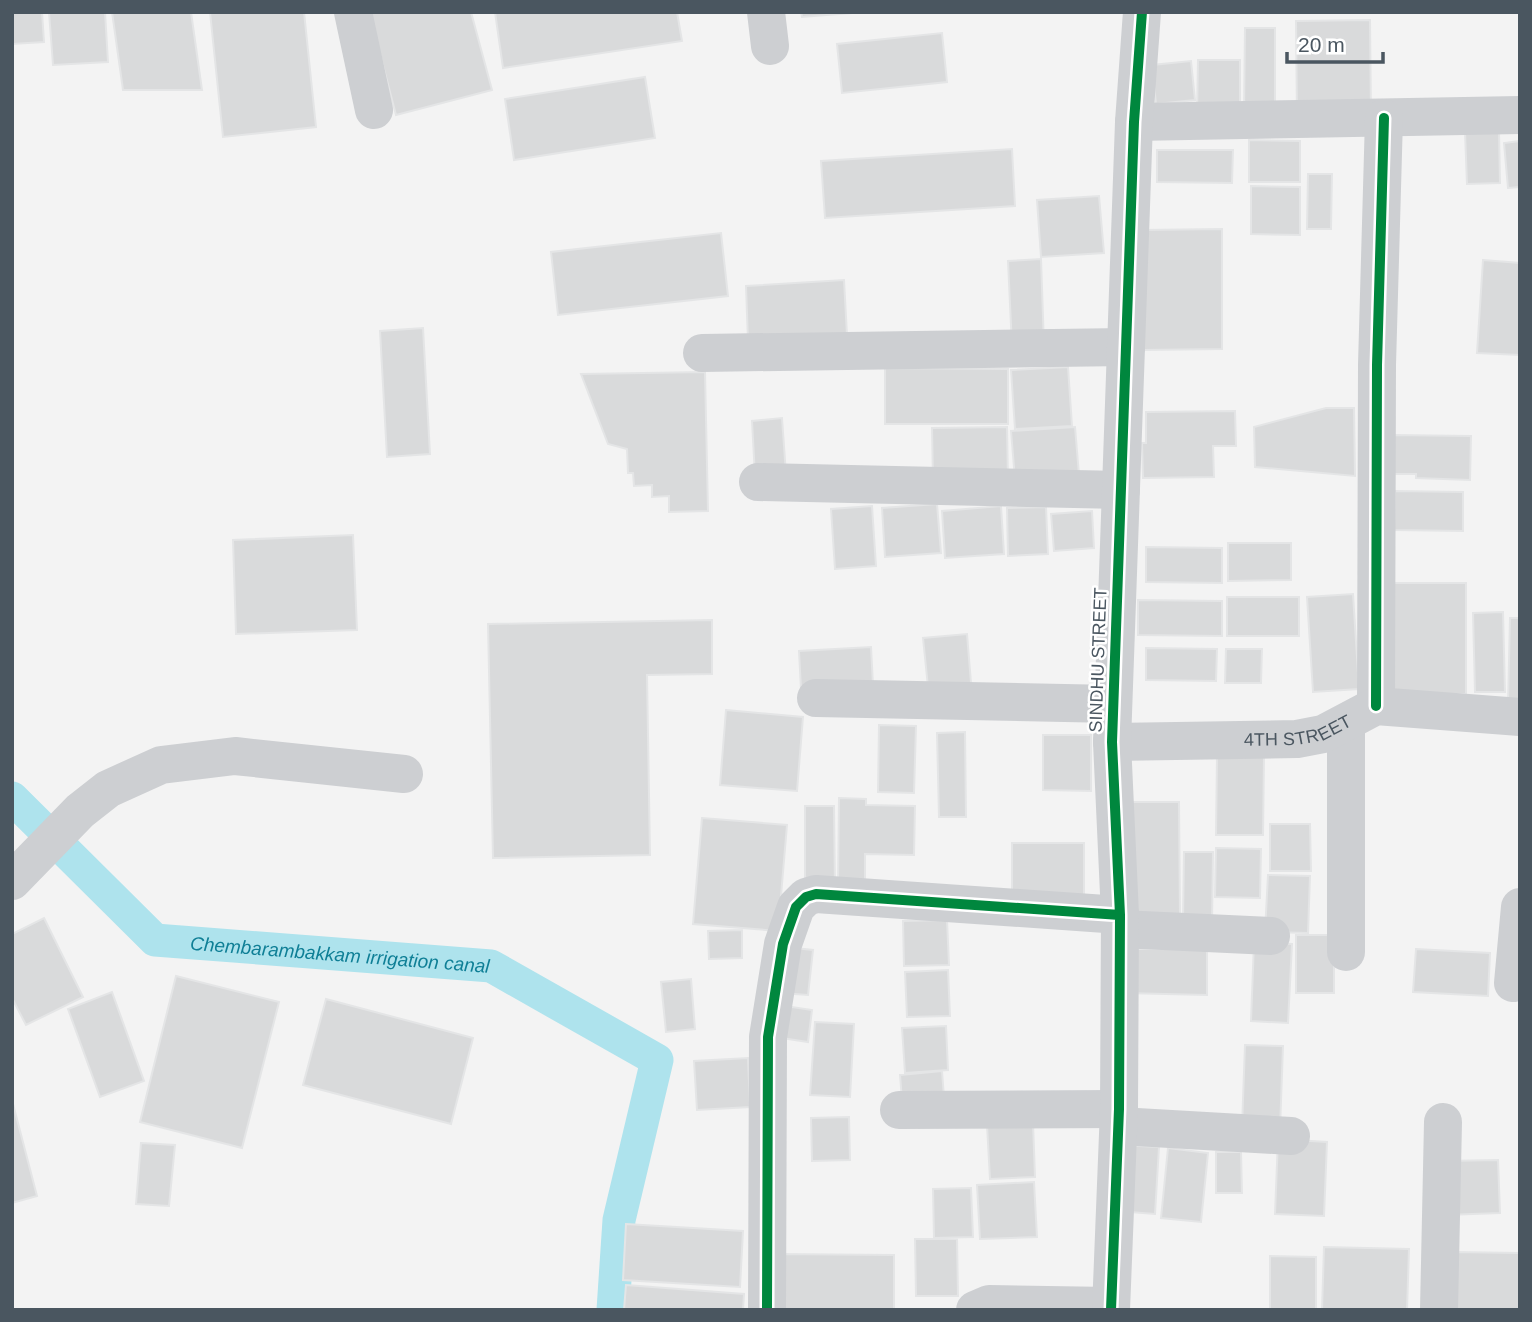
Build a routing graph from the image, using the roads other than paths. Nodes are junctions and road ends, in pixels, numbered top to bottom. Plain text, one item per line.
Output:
1 (354, 12) edge
2 (1142, 12) edge
3 (374, 110) dead end
4 (1520, 115) edge
5 (1384, 118) junction
6 (1134, 122) junction
7 (1126, 347) junction
8 (702, 353) dead end
9 (758, 482) dead end
10 (1121, 490) junction
11 (816, 698) dead end
12 (1113, 704) junction
13 (1361, 714) junction
14 (1520, 717) edge
15 (1112, 742) junction
16 (404, 774) dead end
17 (24, 868) edge
18 (1520, 907) edge
19 (1119, 922) junction
20 (1271, 936) dead end
21 (1346, 952) dead end
22 (1513, 983) dead end
23 (899, 1110) dead end
24 (1119, 1117) junction
25 (1443, 1122) dead end
26 (1291, 1136) dead end
27 (1111, 1308) edge
28 (767, 1310) edge
29 (975, 1310) edge
30 (1438, 1310) edge

1 - 3 street
2 - 6 street, SINDHU STREET
4 - 5 street
5 - 6 street
5 - 13 street
6 - 7 street, SINDHU STREET
7 - 8 street
7 - 10 street, SINDHU STREET
9 - 10 street
10 - 12 street, SINDHU STREET
11 - 12 street
12 - 15 street, SINDHU STREET
13 - 14 street, 4TH STREET
13 - 15 street, 4TH STREET
13 - 21 street
15 - 19 street, SINDHU STREET
16 - 17 street
18 - 22 street
19 - 20 street
19 - 24 street, SINDHU STREET
19 - 28 street
23 - 24 street
24 - 26 street
24 - 27 street, SINDHU STREET
25 - 30 street
27 - 29 street

